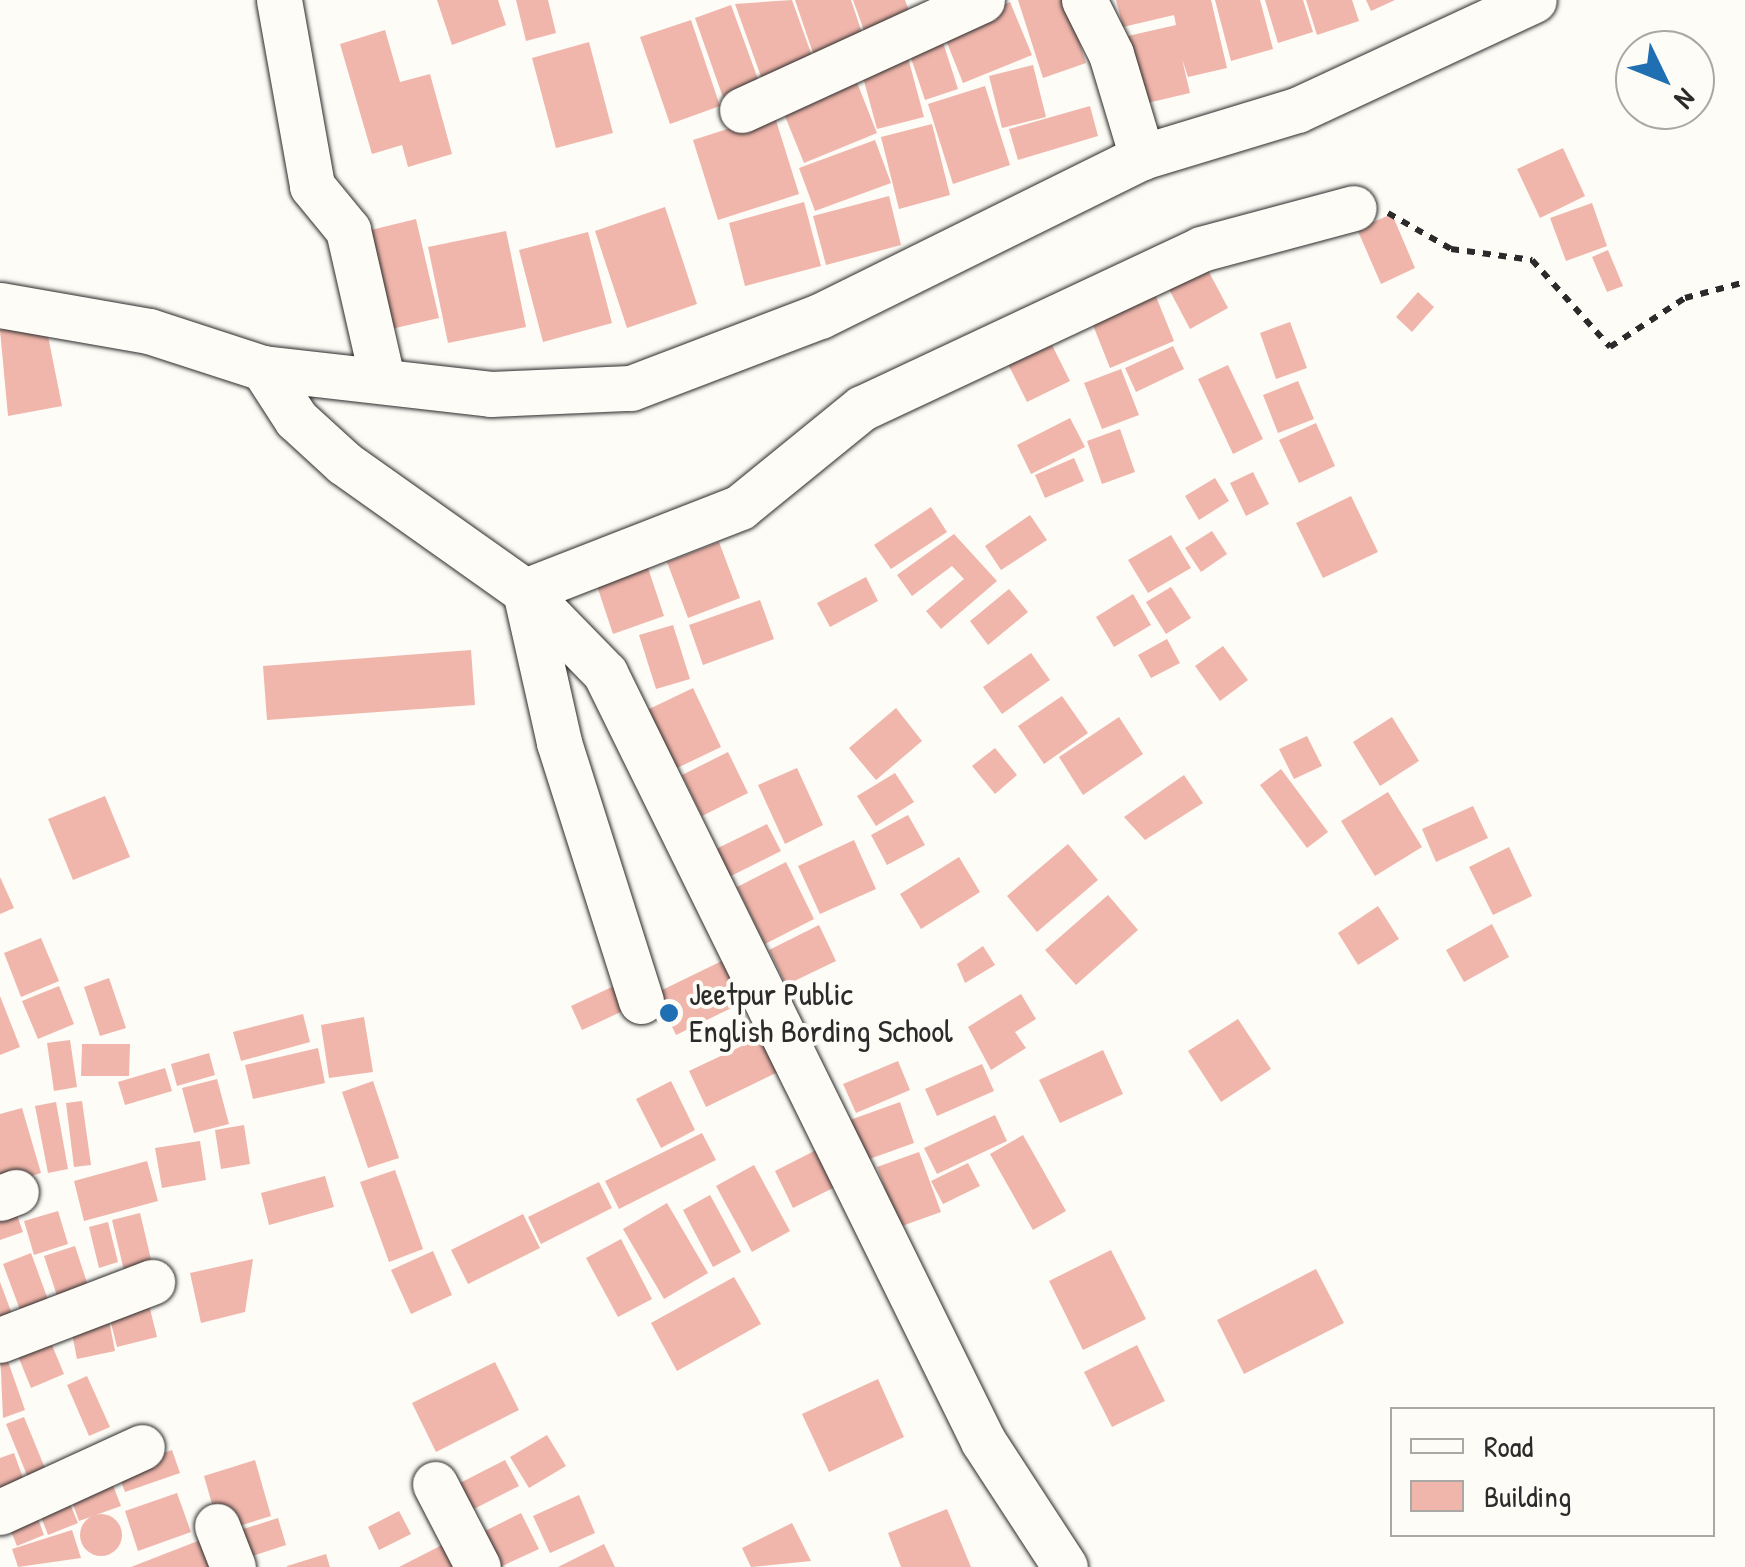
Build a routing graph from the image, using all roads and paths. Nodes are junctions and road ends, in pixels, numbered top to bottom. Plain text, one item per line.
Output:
1 (279, 0) edge
2 (982, 0) edge
3 (1084, 0) edge
4 (1534, 0) edge
5 (742, 110) dead end
6 (1142, 157) junction
7 (1354, 208) joint
8 (1745, 282) edge
9 (0, 305) edge
10 (263, 368) junction
11 (381, 374) junction
12 (525, 591) junction
13 (641, 1001) dead end
14 (152, 1282) dead end
15 (0, 1340) edge
16 (142, 1447) dead end
17 (435, 1484) dead end
18 (0, 1512) edge
19 (478, 1567) edge
20 (1065, 1567) edge

1 - 11 street
2 - 5 street
3 - 6 street
4 - 6 street
6 - 11 street
7 - 8 path
7 - 12 street
9 - 10 street
10 - 11 street
10 - 12 street
12 - 13 street
12 - 20 street
14 - 15 street
16 - 18 street
17 - 19 street

